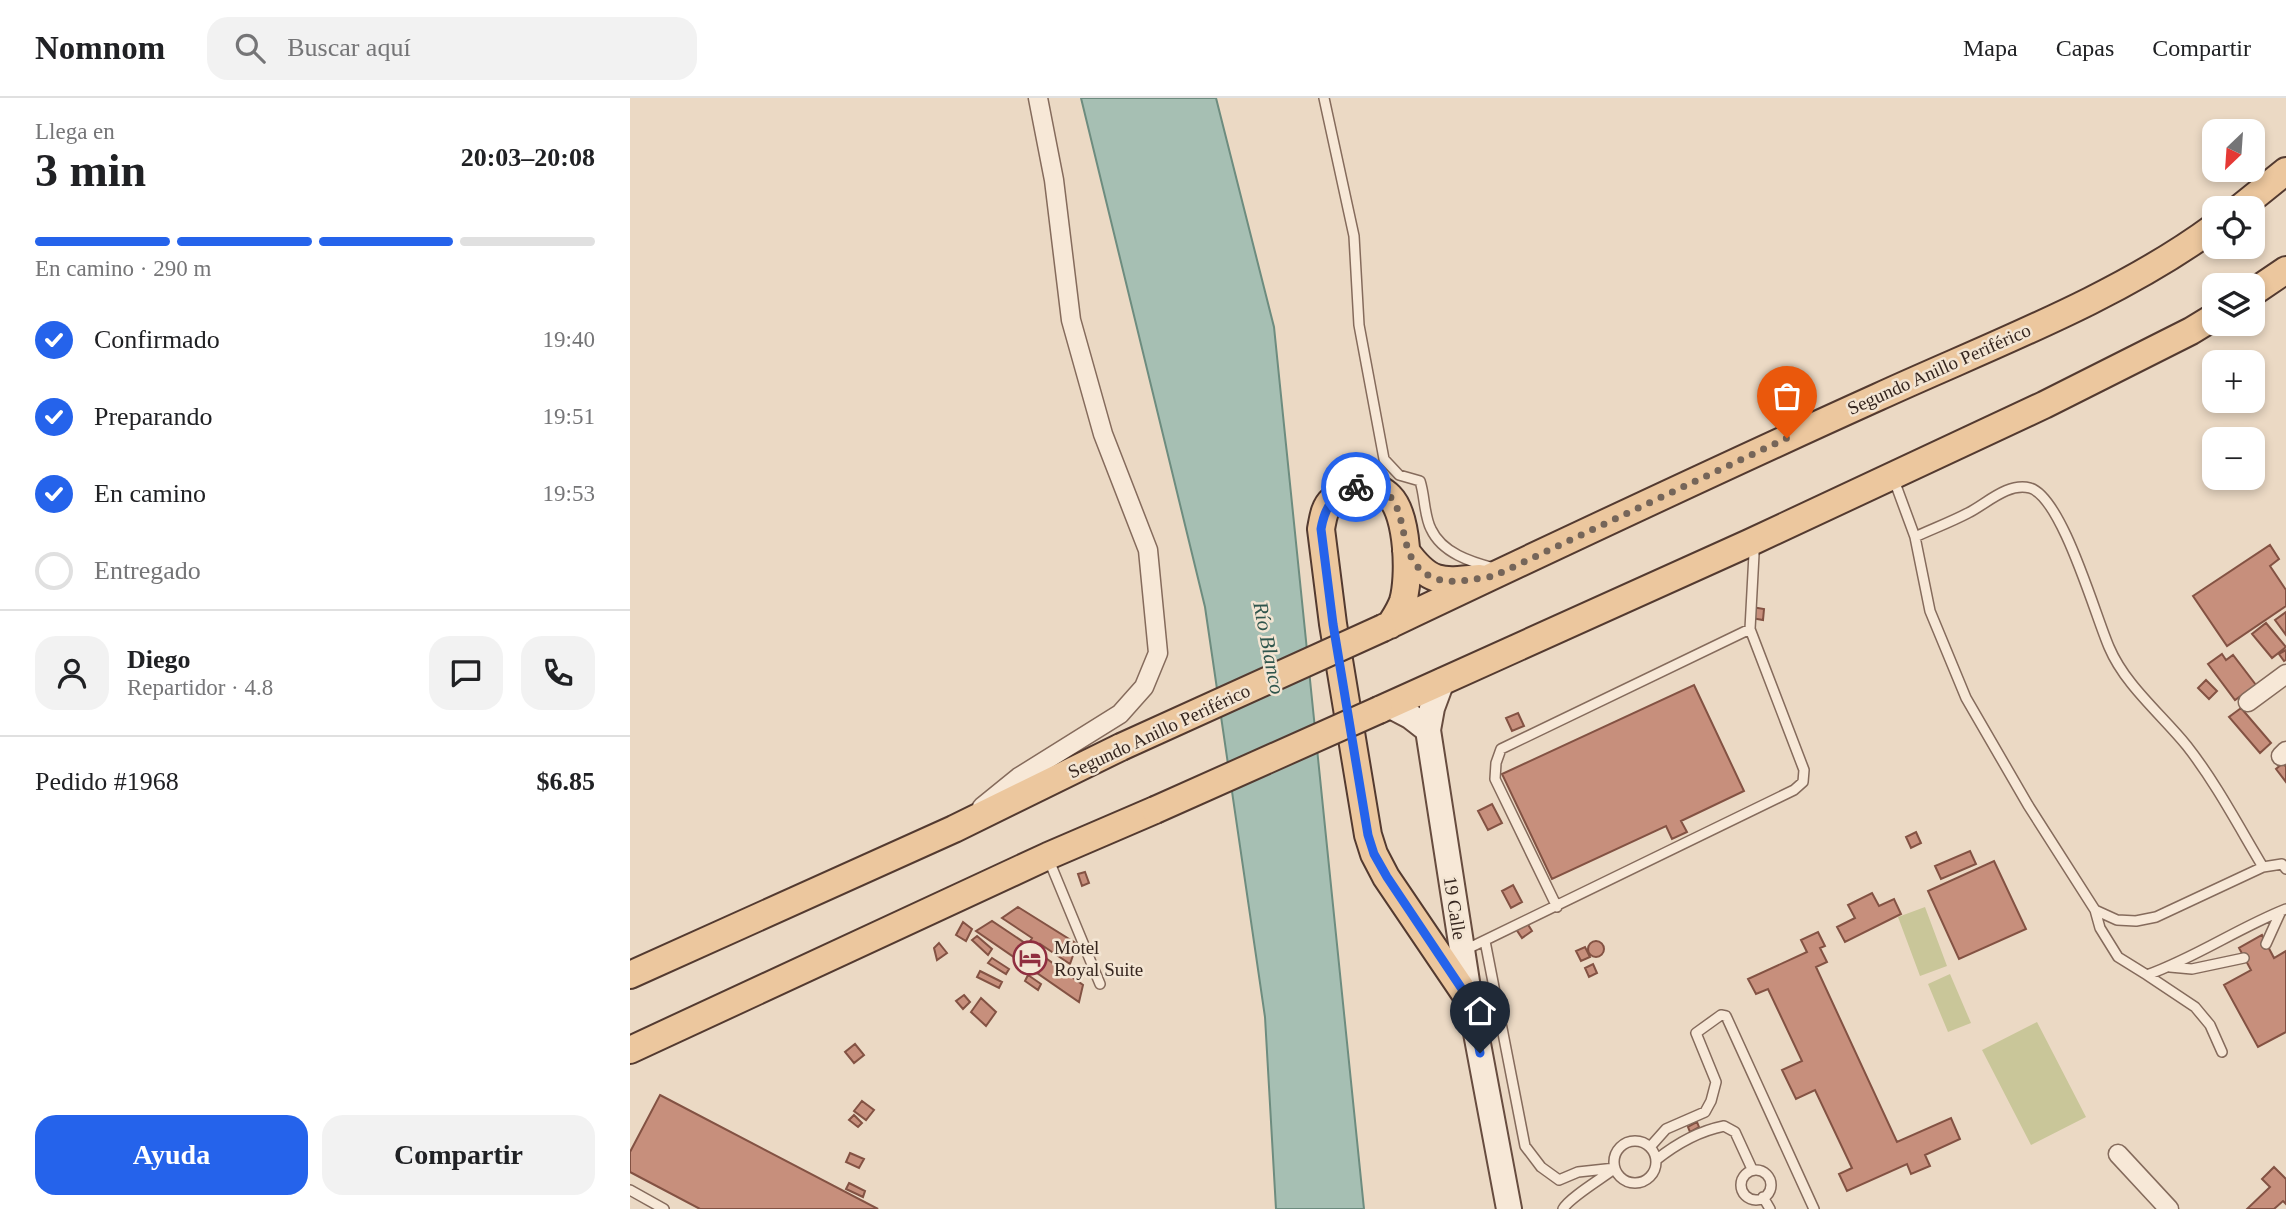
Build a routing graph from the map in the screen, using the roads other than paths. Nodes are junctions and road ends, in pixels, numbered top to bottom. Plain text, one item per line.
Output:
1 (1038, 98) edge
2 (1324, 98) edge
3 (2286, 171) edge
4 (2255, 196) edge
5 (2202, 236) edge
6 (2286, 270) edge
7 (2265, 284) edge
8 (2202, 324) edge
9 (1892, 475) junction
10 (1915, 537) junction
11 (1749, 543) junction
12 (1406, 551) junction
13 (1499, 574) junction
14 (1387, 627) junction
15 (1750, 629) junction
16 (2286, 674) edge
17 (1442, 681) junction
18 (2248, 702) dead end
19 (1384, 708) junction
20 (1428, 730) junction
21 (954, 829) junction
22 (1048, 856) junction
23 (2263, 867) junction
24 (2286, 869) edge
25 (1557, 907) junction
26 (2095, 910) junction
27 (2283, 910) edge
28 (1485, 941) junction
29 (2266, 944) dead end
30 (1462, 951) junction
31 (2244, 958) dead end
32 (2168, 967) junction
33 (630, 975) edge
34 (2147, 975) junction
35 (1100, 984) dead end
36 (1470, 1001) junction
37 (630, 1050) edge
38 (2221, 1052) dead end
39 (1650, 1147) junction
40 (2118, 1154) dead end
41 (1656, 1160) junction
42 (1615, 1168) junction
43 (1752, 1169) junction
44 (630, 1190) edge
45 (1763, 1197) junction
46 (664, 1209) edge
47 (1509, 1209) edge
48 (1563, 1209) edge
49 (1770, 1209) edge
50 (1814, 1209) edge
51 (2169, 1209) edge

1 - 21 street
2 - 13 lane
3 - 4 main road
5 - 13 main road, Segundo Anillo Periférico
6 - 7 main road
8 - 9 main road
9 - 10 lane
9 - 11 main road
10 - 23 lane
10 - 26 lane
11 - 15 lane
11 - 17 main road
12 - 13 main road
12 - 14 main road
12 - 36 main road
13 - 14 main road, Segundo Anillo Periférico
14 - 21 main road, Segundo Anillo Periférico, bridge
15 - 25 lane
15 - 25 lane
16 - 18 street
17 - 19 main road
17 - 20 main road, 19 Calle
19 - 20 main road
19 - 22 main road, bridge
20 - 30 main road, 19 Calle
21 - 33 main road, Segundo Anillo Periférico
22 - 35 lane
22 - 37 main road
23 - 24 lane
23 - 26 lane
25 - 28 lane
26 - 34 lane
27 - 29 lane
27 - 32 lane
28 - 30 lane
28 - 42 lane
30 - 36 main road, 19 Calle
31 - 32 lane
32 - 34 lane
34 - 38 lane
36 - 47 main road, 19 Calle
39 - 41 lane
39 - 42 lane
39 - 50 lane
40 - 51 street
41 - 42 lane
41 - 43 lane
42 - 48 lane
43 - 45 lane
43 - 45 lane
44 - 46 lane
45 - 49 lane

